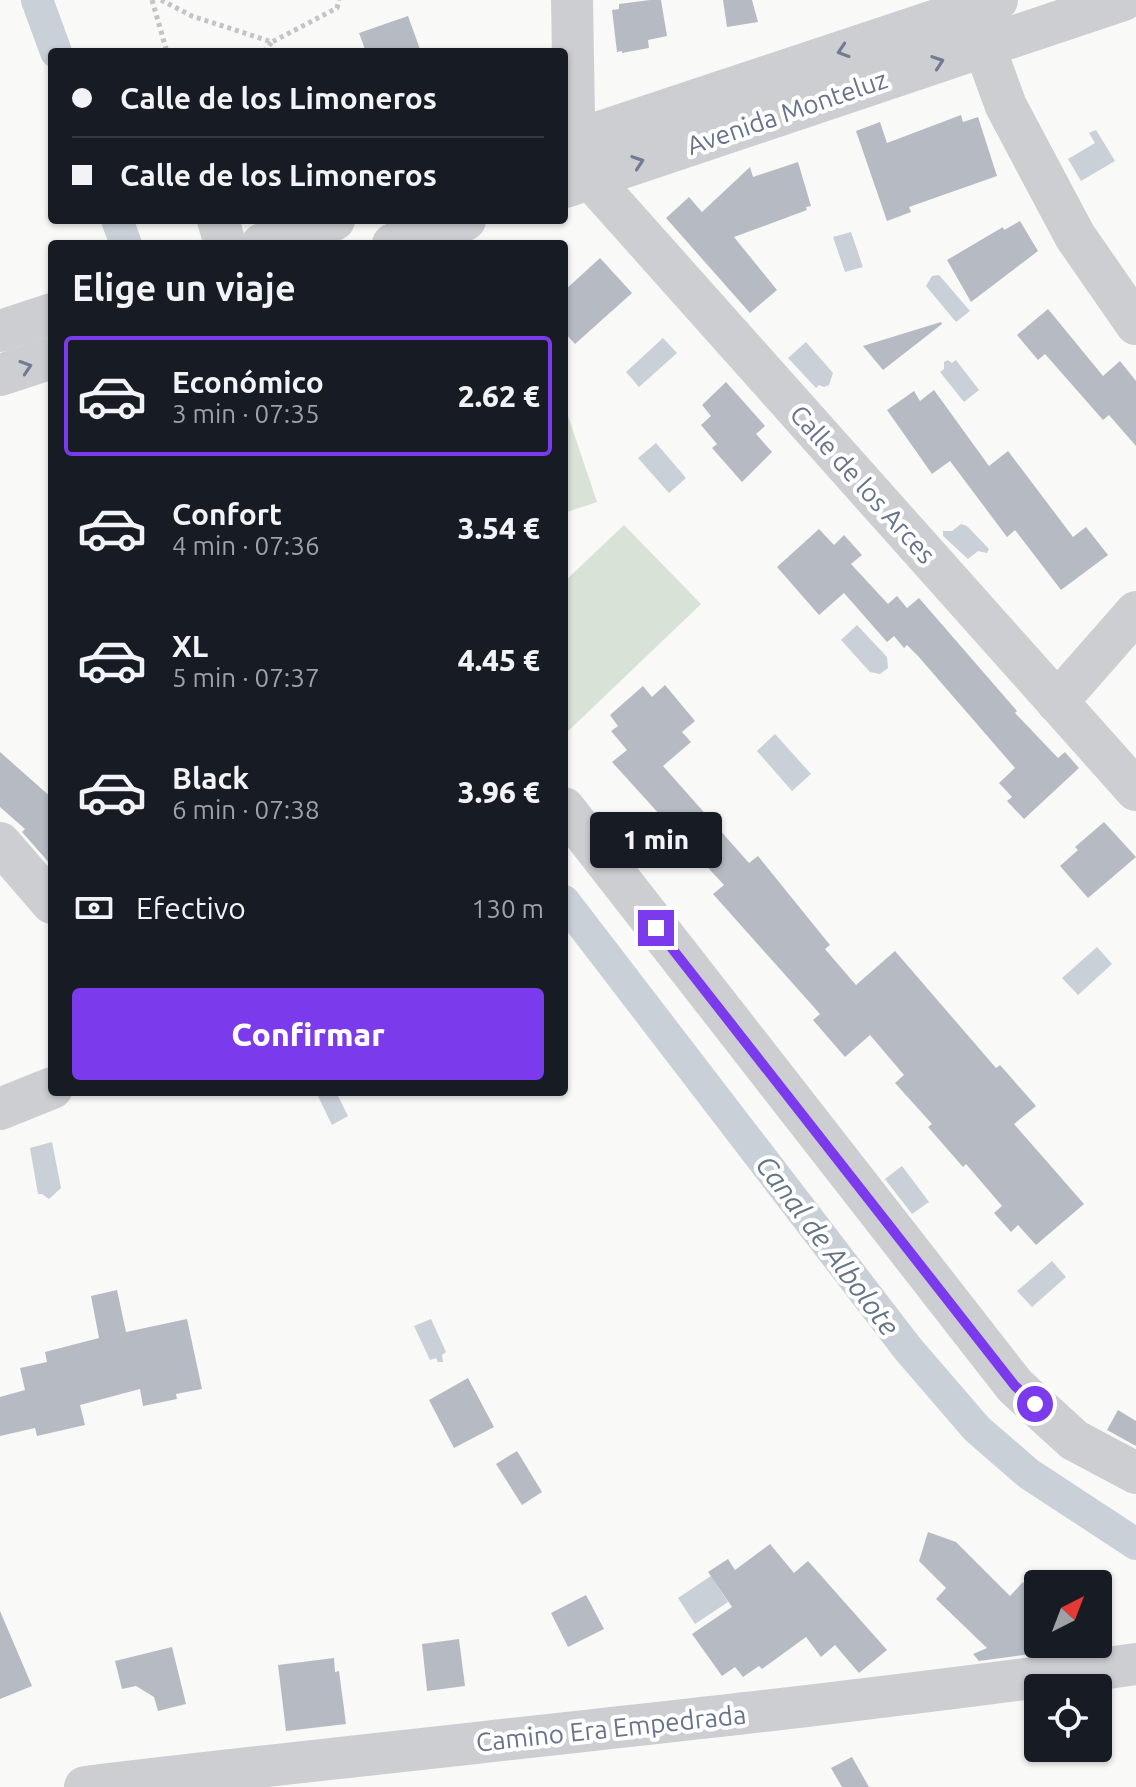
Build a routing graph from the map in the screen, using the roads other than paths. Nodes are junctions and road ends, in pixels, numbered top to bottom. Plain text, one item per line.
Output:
1 (572, 0) edge
2 (1123, 0) edge
3 (980, 14) edge
4 (571, 141) edge
5 (577, 183) edge
6 (322, 224) edge
7 (453, 224) edge
8 (274, 240) edge
9 (405, 240) edge
10 (48, 315) edge
11 (1136, 324) edge
12 (0, 331) edge
13 (48, 359) edge
14 (0, 375) edge
15 (1136, 612) edge
16 (1057, 702) junction
17 (1136, 790) edge
18 (568, 813) edge
19 (0, 843) edge
20 (48, 898) edge
21 (48, 1090) edge
22 (0, 1109) edge
23 (1136, 1473) edge
24 (1136, 1664) edge
25 (85, 1787) edge

1 - 4 street
2 - 3 street, Avenida Monteluz
3 -> 4 street, Avenida Monteluz
5 -> 3 street, Avenida Monteluz
3 - 11 street
4 - 5 street
5 - 16 street, Calle de los Arces
6 - 8 street
7 - 9 street
10 - 12 street
14 -> 13 street
15 - 16 street
16 - 17 street, Calle de los Arces
18 - 23 street
19 - 20 street
21 - 22 street
24 - 25 street, Camino Era Empedrada

